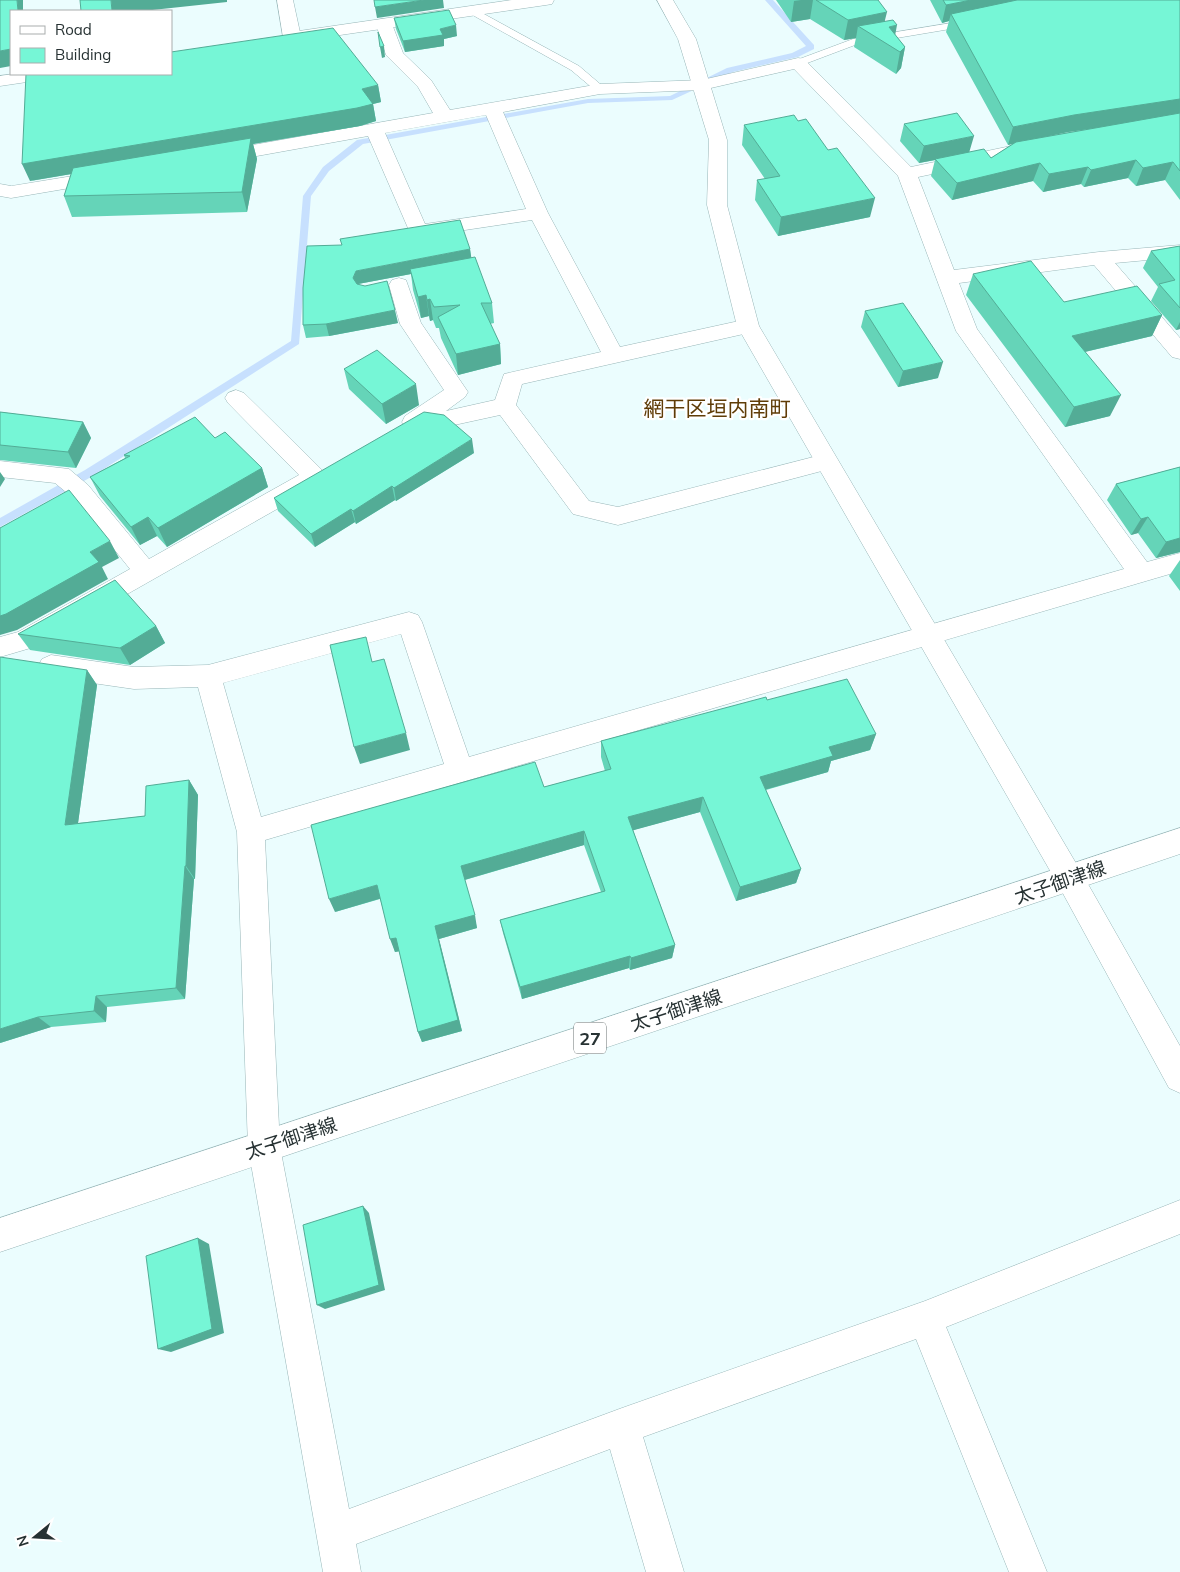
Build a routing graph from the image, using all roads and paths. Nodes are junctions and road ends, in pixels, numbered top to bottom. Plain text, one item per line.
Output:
1 (285, 0) edge
2 (546, 0) edge
3 (665, 0) edge
4 (473, 11) junction
5 (978, 21) edge
6 (384, 24) junction
7 (292, 38) junction
8 (273, 40) edge
9 (798, 63) junction
10 (40, 75) edge
11 (0, 81) edge
12 (702, 85) junction
13 (600, 90) junction
14 (444, 116) junction
15 (496, 117) junction
16 (375, 131) junction
17 (1049, 144) edge
18 (198, 161) edge
19 (119, 174) edge
20 (907, 174) junction
21 (0, 190) edge
22 (538, 214) junction
23 (1180, 250) edge
24 (1099, 258) junction
25 (946, 278) junction
26 (400, 285) dead end
27 (748, 326) junction
28 (1180, 352) edge
29 (614, 356) junction
30 (236, 398) dead end
31 (505, 406) junction
32 (423, 416) junction
33 (398, 430) edge
34 (825, 462) junction
35 (0, 469) edge
36 (1180, 562) edge
37 (146, 572) junction
38 (1141, 573) junction
39 (926, 635) junction
40 (0, 647) edge
41 (0, 659) edge
42 (208, 676) junction
43 (460, 771) junction
44 (251, 832) junction
45 (1180, 841) edge
46 (1070, 879) junction
47 (1180, 1077) edge
48 (264, 1147) junction
49 (1180, 1217) edge
50 (0, 1235) edge
51 (925, 1318) junction
52 (622, 1426) junction
53 (334, 1533) junction
54 (342, 1572) edge
55 (665, 1572) edge
56 (1028, 1572) edge

1 - 7 street
2 - 4 street
3 - 12 street
4 - 6 street
4 - 13 lane
5 - 9 lane
6 - 7 street
6 - 14 street
7 - 8 street
9 - 12 street
9 - 20 street
10 - 11 street
12 - 13 street
12 - 27 street
13 - 15 street
14 - 15 street
14 - 16 street
15 - 22 street
16 - 18 street
16 - 22 street
17 - 20 street
19 - 21 street
20 - 25 street
22 - 29 street
23 - 24 street
24 - 25 street
24 - 28 street
25 - 38 street
26 - 32 street
27 - 29 street
27 - 34 street
29 - 31 street
30 - 37 street
31 - 32 street
31 - 34 street
32 - 33 street
34 - 39 street
35 - 37 street
36 - 38 street
37 - 40 street
38 - 39 street
39 - 43 street
39 - 46 street
41 - 42 street
42 - 43 street
42 - 44 street
43 - 44 street
44 - 48 street
45 - 46 street, 太子御津線 / 27
46 - 47 street
46 - 48 street, 太子御津線 / 27
48 - 50 street, 太子御津線 / 27
48 - 53 street
49 - 51 street
51 - 52 street
51 - 56 street
52 - 53 street
52 - 55 street
53 - 54 street

